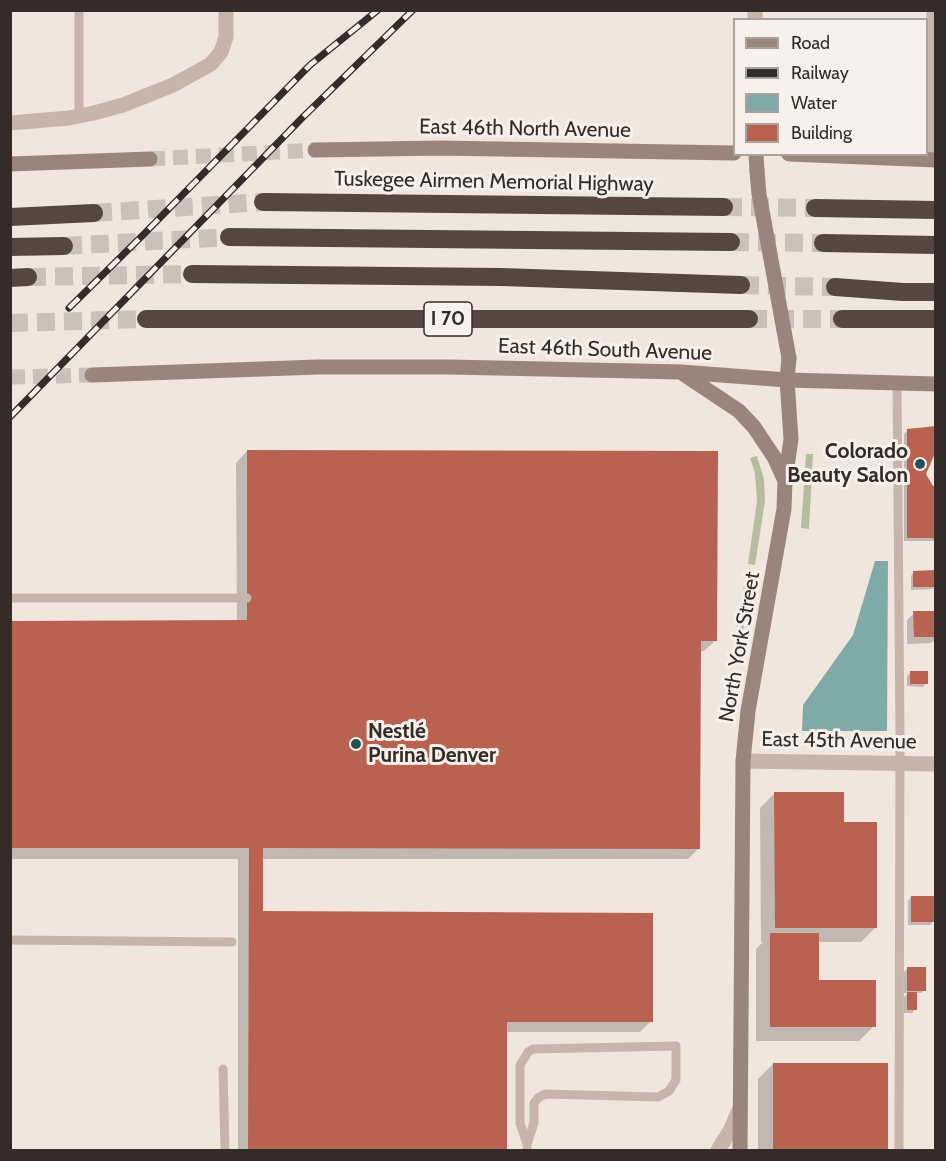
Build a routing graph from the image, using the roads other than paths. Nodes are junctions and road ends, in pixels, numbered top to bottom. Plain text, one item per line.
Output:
1 (79, 10) edge
2 (226, 10) edge
3 (931, 10) edge
4 (79, 116) junction
5 (10, 123) edge
6 (315, 150) tunnel mouth
7 (733, 153) edge
8 (756, 156) edge
9 (837, 156) edge
10 (150, 159) tunnel mouth
11 (934, 160) edge
12 (10, 164) edge
13 (264, 202) tunnel mouth
14 (724, 207) tunnel mouth
15 (815, 208) tunnel mouth
16 (936, 210) edge
17 (94, 213) tunnel mouth
18 (10, 217) edge
19 (229, 237) tunnel mouth
20 (731, 242) tunnel mouth
21 (824, 243) tunnel mouth
22 (936, 245) edge
23 (64, 246) tunnel mouth
24 (10, 247) edge
25 (192, 274) tunnel mouth
26 (741, 285) tunnel mouth
27 (835, 287) tunnel mouth
28 (936, 292) edge
29 (146, 319) tunnel mouth
30 (749, 319) tunnel mouth
31 (842, 319) tunnel mouth
32 (936, 319) edge
33 (681, 372) junction
34 (92, 375) tunnel mouth
35 (787, 381) junction
36 (897, 383) junction
37 (936, 384) edge
38 (785, 481) junction
39 (10, 598) edge
40 (247, 598) dead end
41 (742, 761) junction
42 (900, 764) junction
43 (936, 764) edge
44 (10, 940) edge
45 (232, 942) dead end
46 (223, 1070) dead end
47 (740, 1108) junction
48 (527, 1147) edge
49 (225, 1150) edge
50 (718, 1150) edge
51 (740, 1150) edge
52 (899, 1150) edge

1 - 4 lane
2 - 4 street
3 - 11 lane
4 - 5 street
6 - 7 main road, East 46th North Avenue
8 - 35 main road, North York Street, bridge
9 - 11 main road
10 - 12 main road
13 - 14 highway, Tuskegee Airmen Memorial Highway
15 - 16 highway
17 - 18 highway
19 - 20 highway
21 - 22 highway
23 - 24 highway
25 - 26 highway
27 - 28 highway
29 - 30 highway, I 70
31 - 32 highway
33 - 34 main road, East 46th South Avenue
33 - 35 main road, East 46th South Avenue
33 - 38 main road
35 - 36 main road, East 46th South Avenue
35 - 38 main road, North York Street
36 - 37 main road, East 46th South Avenue
36 - 42 lane
38 - 41 main road, North York Street
39 - 40 lane
41 - 42 street, East 45th Avenue
41 - 47 main road, North York Street
42 - 43 street, East 45th Avenue
42 - 52 lane
44 - 45 lane
46 - 49 lane
47 - 50 street
47 - 51 main road, North York Street
48 - 48 lane

